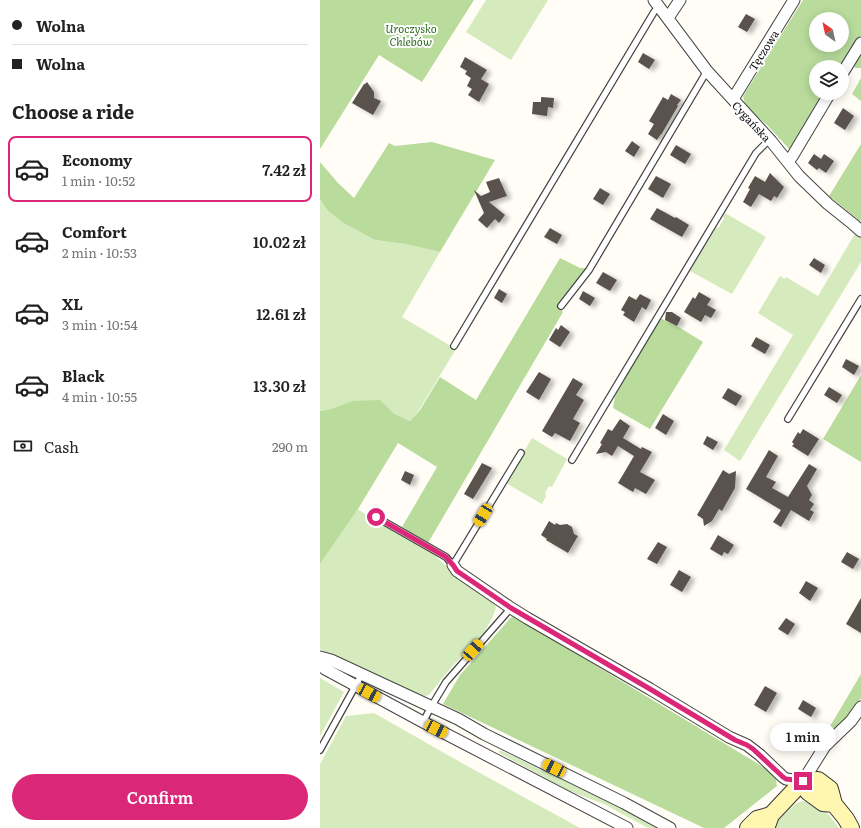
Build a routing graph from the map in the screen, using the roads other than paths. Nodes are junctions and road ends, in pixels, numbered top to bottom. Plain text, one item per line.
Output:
1 (680, 0) edge
2 (794, 0) edge
3 (657, 3) edge
4 (668, 18) junction
5 (861, 42) edge
6 (849, 62) edge
7 (707, 71) junction
8 (732, 100) junction
9 (826, 100) edge
10 (771, 141) junction
11 (788, 162) junction
12 (861, 231) edge
13 (861, 299) edge
14 (561, 306) dead end
15 (454, 346) dead end
16 (788, 419) dead end
17 (521, 453) dead end
18 (572, 460) dead end
19 (376, 517) dead end
20 (453, 565) junction
21 (511, 608) junction
22 (320, 657) edge
23 (320, 665) edge
24 (362, 674) junction
25 (355, 686) junction
26 (430, 707) junction
27 (861, 708) edge
28 (423, 722) junction
29 (320, 750) edge
30 (803, 781) junction
31 (768, 822) edge
32 (627, 828) edge
33 (670, 828) edge
34 (748, 828) edge
35 (851, 828) edge

1 - 4 street
2 - 8 street, Tęczowa
3 - 4 street, Cygańska
3 - 15 lane
4 - 7 street, Cygańska
5 - 6 street
7 - 8 street, Cygańska
7 - 14 lane
8 - 10 street, Cygańska
9 - 11 street
10 - 11 street, Cygańska
10 - 18 lane
11 - 12 street, Cygańska
13 - 16 lane
17 - 20 lane
19 - 20 lane
20 - 21 street
21 - 26 lane
21 - 30 street
22 - 24 street
23 - 25 street
24 - 25 lane
24 - 26 street
25 - 28 street
25 - 29 lane
26 - 28 lane
26 - 33 street
27 - 30 street
28 - 32 street
30 - 31 street
30 - 35 street
31 - 34 street

